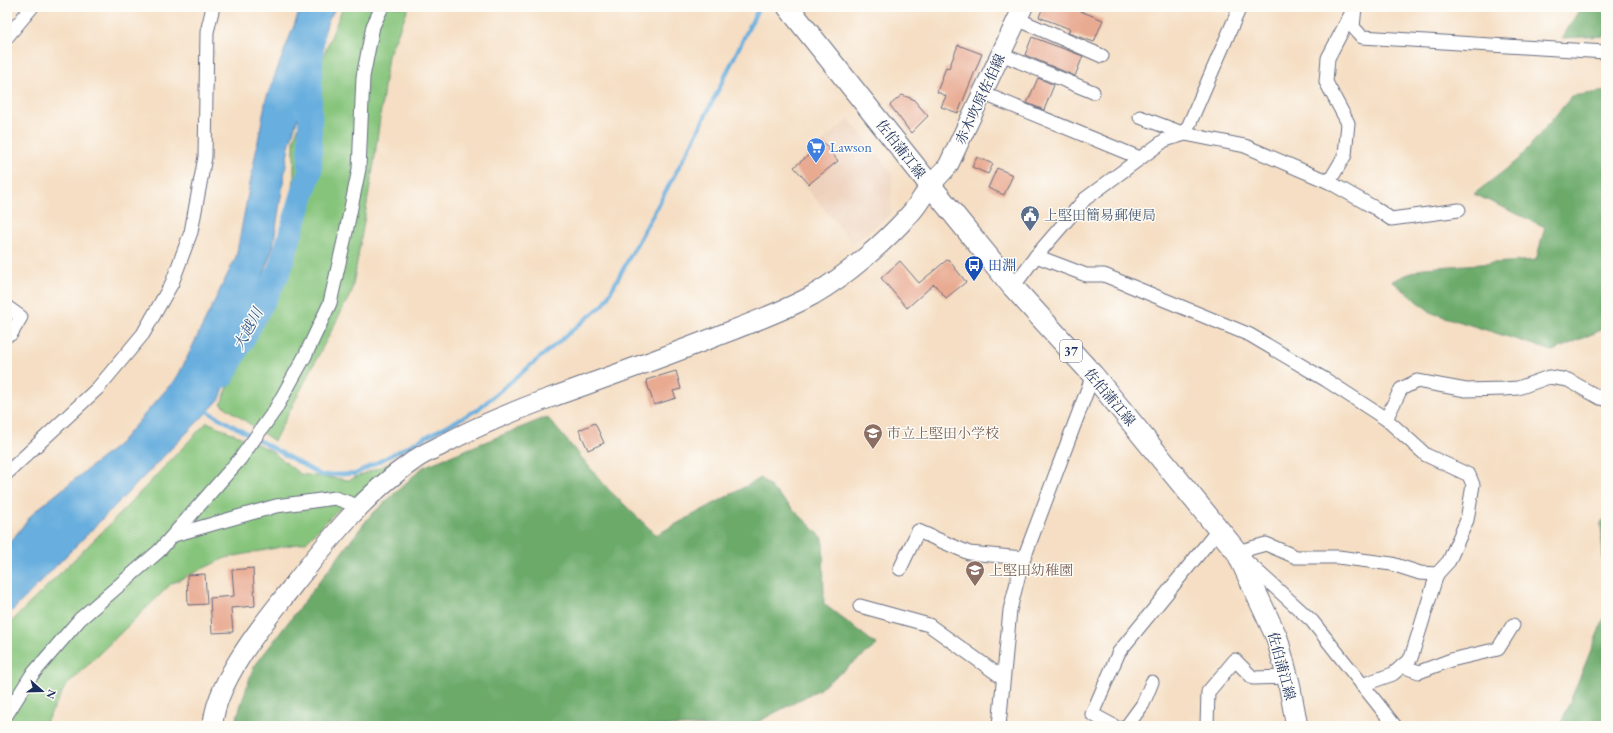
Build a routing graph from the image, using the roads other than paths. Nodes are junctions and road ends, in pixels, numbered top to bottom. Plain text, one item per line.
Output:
1 (32, 7) edge
2 (212, 7) edge
3 (382, 7) edge
4 (788, 7) edge
5 (1240, 7) edge
6 (1355, 7) edge
7 (1020, 13) edge
8 (7, 37) edge
9 (1606, 52) edge
10 (1001, 54) junction
11 (1102, 56) dead end
12 (1093, 92) dead end
13 (982, 93) junction
14 (1140, 117) dead end
15 (1185, 134) junction
16 (1140, 158) junction
17 (1329, 182) junction
18 (930, 185) junction
19 (1459, 210) dead end
20 (1036, 256) junction
21 (1013, 287) junction
22 (7, 307) edge
23 (10, 334) dead end
24 (1093, 375) junction
25 (1606, 399) edge
26 (1386, 419) junction
27 (7, 473) edge
28 (358, 506) junction
29 (1219, 529) junction
30 (174, 535) junction
31 (1237, 552) junction
32 (1024, 558) junction
33 (900, 569) dead end
34 (1437, 574) junction
35 (860, 606) dead end
36 (1512, 625) dead end
37 (1402, 666) junction
38 (1288, 677) junction
39 (1004, 678) junction
40 (1152, 682) dead end
41 (1362, 686) junction
42 (7, 714) edge
43 (213, 726) edge
44 (999, 726) edge
45 (1114, 726) edge
46 (1127, 726) edge
47 (1207, 726) edge
48 (1296, 726) edge
49 (1395, 726) edge

1 - 8 street
2 - 27 street
3 - 30 street
4 - 18 main road, 佐伯蒲江線 / 37
5 - 15 street
6 - 9 street
6 - 17 street
7 - 10 street, 赤木吹原佐伯線
7 - 11 street
10 - 12 street
10 - 13 street, 赤木吹原佐伯線
13 - 16 street
13 - 18 street, 赤木吹原佐伯線
14 - 15 street
15 - 16 street
15 - 17 street
16 - 20 street
17 - 19 street
18 - 21 main road, 佐伯蒲江線 / 37
18 - 28 street, 赤木吹原佐伯線
20 - 21 street
20 - 26 street
21 - 24 main road, 佐伯蒲江線 / 37
22 - 23 street
24 - 29 main road, 佐伯蒲江線 / 37
24 - 32 street
25 - 26 street
26 - 34 street
28 - 30 street
28 - 43 street, 赤木吹原佐伯線
29 - 31 main road, 佐伯蒲江線 / 37
29 - 45 street
30 - 42 street
31 - 34 street
31 - 38 main road, 佐伯蒲江線 / 37
31 - 41 street
32 - 33 street
32 - 39 street
34 - 37 street
35 - 39 street
36 - 37 street
37 - 41 street
38 - 47 street
38 - 48 main road, 佐伯蒲江線 / 37
39 - 44 street
40 - 46 street
41 - 49 street

